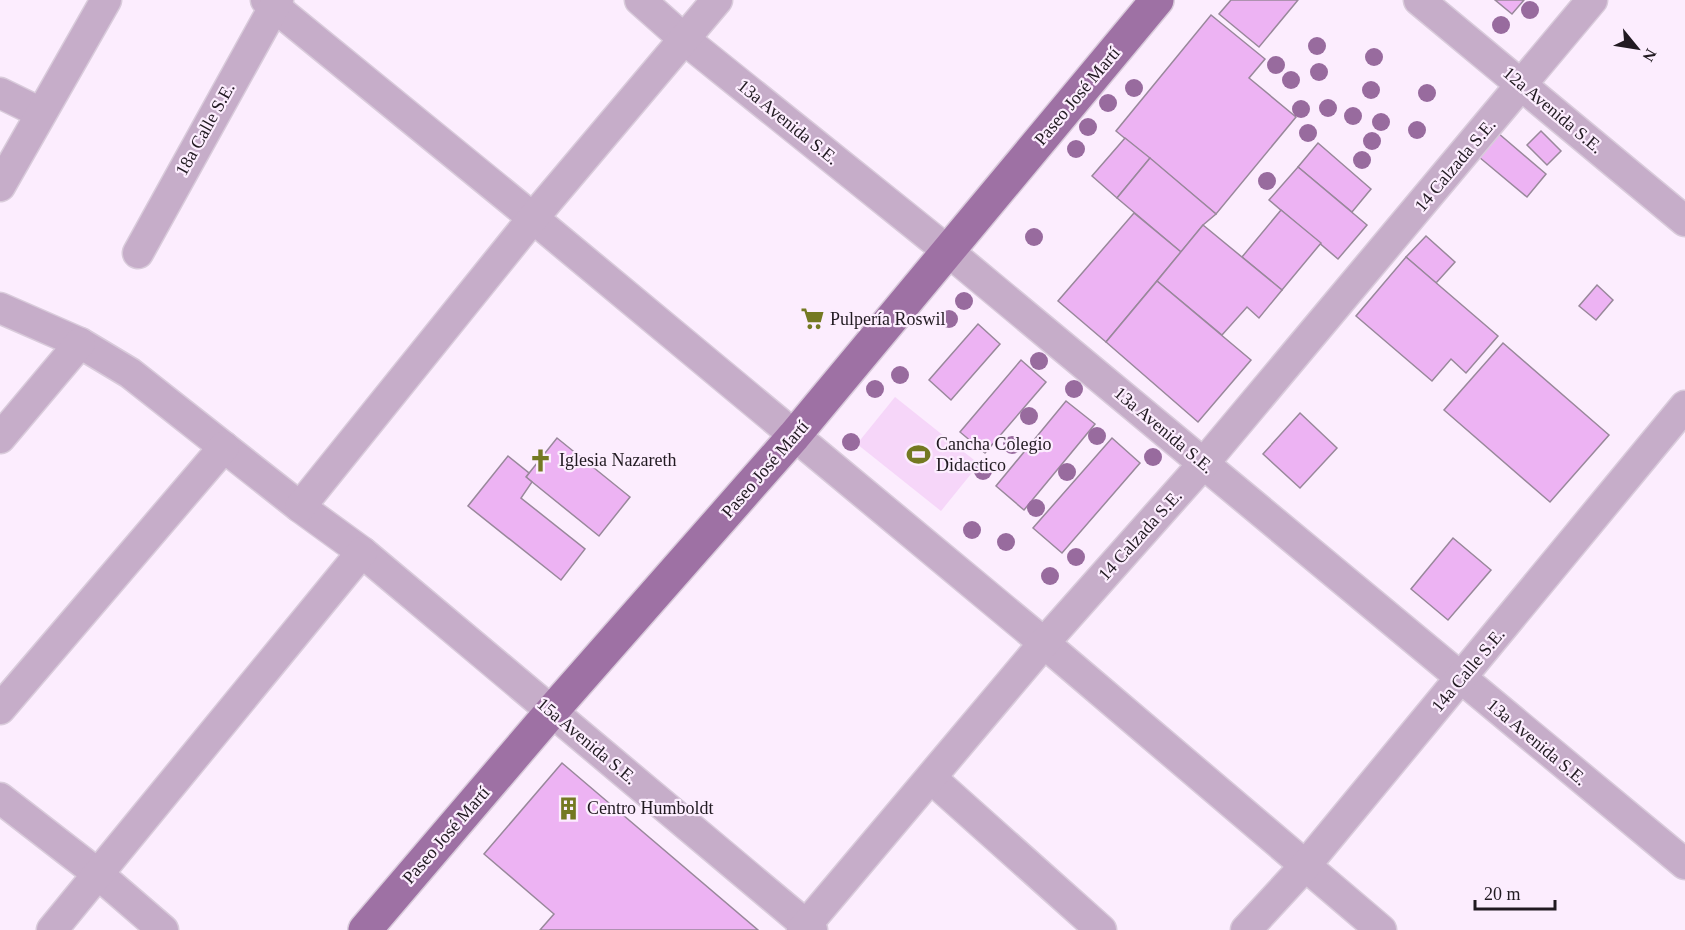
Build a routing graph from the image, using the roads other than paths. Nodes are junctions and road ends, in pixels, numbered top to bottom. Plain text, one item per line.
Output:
1 (106, 0) edge
2 (640, 0) edge
3 (717, 0) edge
4 (1157, 0) edge
5 (1419, 0) edge
6 (1592, 0) edge
7 (272, 2) edge
8 (684, 39) junction
9 (1523, 84) junction
10 (0, 93) edge
11 (41, 113) junction
12 (0, 186) edge
13 (533, 218) junction
14 (1685, 221) edge
15 (949, 252) junction
16 (138, 253) dead end
17 (0, 308) edge
18 (80, 343) junction
19 (1685, 406) edge
20 (794, 436) junction
21 (0, 438) edge
22 (224, 447) junction
23 (1204, 463) junction
24 (300, 507) junction
25 (362, 552) junction
26 (1044, 643) junction
27 (1461, 679) junction
28 (0, 710) edge
29 (552, 711) junction
30 (931, 778) junction
31 (0, 798) edge
32 (1685, 864) edge
33 (1305, 866) junction
34 (98, 874) junction
35 (806, 928) edge
36 (52, 930) edge
37 (162, 930) edge
38 (365, 930) edge
39 (1101, 930) edge
40 (1246, 930) edge
41 (1381, 930) edge

1 - 11 street
2 - 8 street, 13a Avenida S.E.
3 - 8 street
4 - 15 main road, Paseo José Martí
5 - 9 street, 12a Avenida S.E.
6 - 9 street, 14 Calzada S.E.
7 - 13 street
7 - 16 street, 18a Calle S.E.
8 - 13 street
8 - 15 street, 13a Avenida S.E.
9 - 14 street, 12a Avenida S.E.
9 - 23 street, 14 Calzada S.E.
10 - 11 street
11 - 12 street
13 - 20 street
13 - 24 street
15 - 20 main road, Paseo José Martí
15 - 23 street, 13a Avenida S.E.
17 - 18 street, 15a Avenida S.E.
18 - 21 street
18 - 22 street, 15a Avenida S.E.
19 - 27 street, 14a Calle S.E.
20 - 26 street
20 - 29 main road, Paseo José Martí
22 - 24 street, 15a Avenida S.E.
22 - 28 street
23 - 26 street, 14 Calzada S.E.
23 - 27 street, 13a Avenida S.E.
24 - 25 street, 15a Avenida S.E.
25 - 29 street, 15a Avenida S.E.
25 - 34 street
26 - 30 street, 14 Calzada S.E.
26 - 33 street
27 - 32 street, 13a Avenida S.E.
27 - 33 street, 14a Calle S.E.
29 - 35 street, 15a Avenida S.E.
29 - 38 main road, Paseo José Martí
30 - 35 street, 14 Calzada S.E.
30 - 39 street
31 - 34 street
33 - 40 street, 14a Calle S.E.
33 - 41 street
34 - 36 street
34 - 37 street

